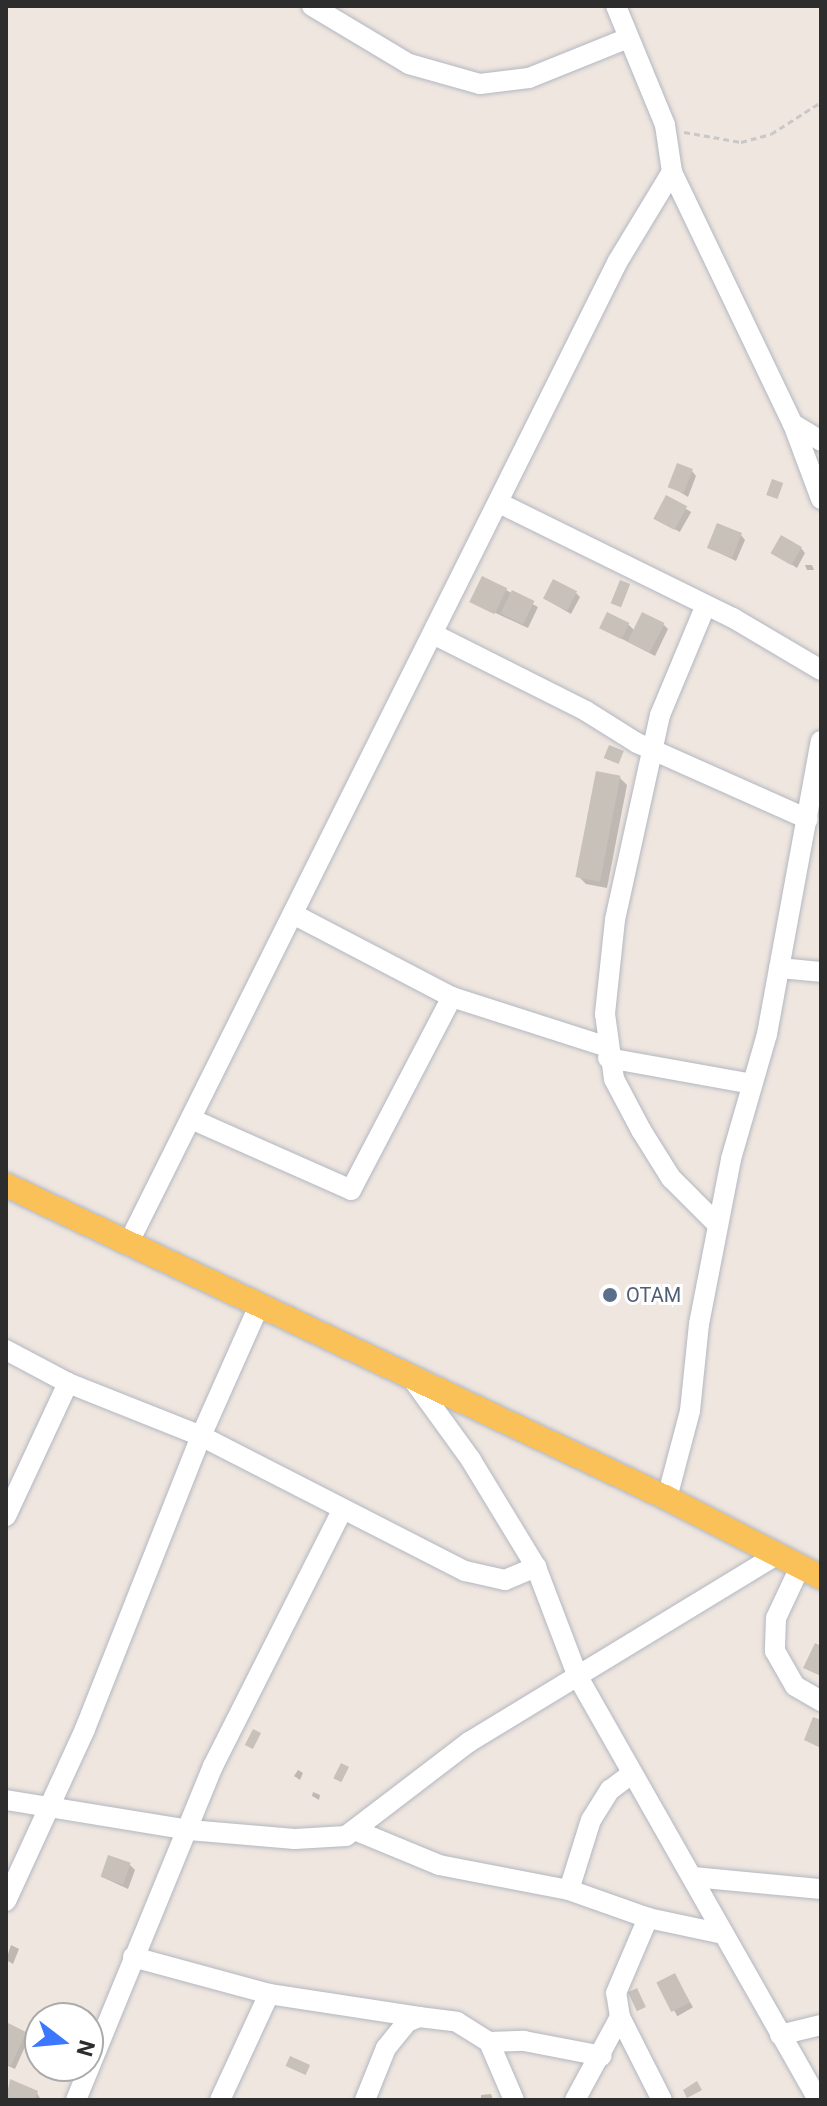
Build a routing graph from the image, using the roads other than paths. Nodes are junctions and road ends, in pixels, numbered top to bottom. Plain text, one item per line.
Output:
1 (312, 6) edge
2 (616, 6) edge
3 (333, 12) edge
4 (626, 39) junction
5 (672, 172) junction
6 (793, 424) junction
7 (821, 441) edge
8 (821, 499) edge
9 (499, 503) junction
10 (705, 607) junction
11 (435, 635) junction
12 (821, 670) edge
13 (821, 744) edge
14 (654, 751) junction
15 (808, 819) junction
16 (293, 914) junction
17 (779, 968) junction
18 (821, 972) edge
19 (452, 997) junction
20 (608, 1053) junction
21 (752, 1084) junction
22 (191, 1119) junction
23 (6, 1185) edge
24 (718, 1225) junction
25 (129, 1242) junction
26 (259, 1306) junction
27 (6, 1350) edge
28 (410, 1377) junction
29 (68, 1383) junction
30 (201, 1436) junction
31 (667, 1498) junction
32 (342, 1511) junction
33 (6, 1516) edge
34 (776, 1555) junction
35 (536, 1567) junction
36 (810, 1572) edge
37 (578, 1677) junction
38 (821, 1701) edge
39 (630, 1775) junction
40 (6, 1800) edge
41 (49, 1808) junction
42 (189, 1830) junction
43 (357, 1831) junction
44 (693, 1877) junction
45 (821, 1889) edge
46 (569, 1890) junction
47 (6, 1901) edge
48 (648, 1918) junction
49 (723, 1934) junction
50 (133, 1957) junction
51 (269, 1994) junction
52 (419, 2017) junction
53 (620, 2017) junction
54 (821, 2025) edge
55 (780, 2035) junction
56 (489, 2042) junction
57 (602, 2056) junction
58 (76, 2100) edge
59 (220, 2100) edge
60 (365, 2100) edge
61 (514, 2100) edge
62 (575, 2100) edge
63 (662, 2100) edge
64 (818, 2100) edge

1 - 3 street
2 - 4 street
3 - 4 street
4 - 5 street
5 - 6 street
5 - 9 street
6 - 7 street
6 - 8 street
9 - 10 street
9 - 11 street
10 - 12 street
10 - 14 street
11 - 14 street
11 - 16 street
13 - 15 street
14 - 15 street
14 - 20 street
15 - 17 street
16 - 19 street
16 - 22 street
17 - 18 street
17 - 21 street
19 - 20 street
19 - 22 street
20 - 21 street
20 - 24 street
21 - 24 street
22 - 25 street
23 - 25 main road
24 - 31 street
25 - 26 main road
26 - 28 main road
26 - 30 street
27 - 29 street
28 - 31 main road
28 - 35 street
29 - 30 street
29 - 33 street
30 - 32 street
30 - 41 street
31 - 34 main road
32 - 35 street
32 - 42 street
34 - 36 main road
34 - 37 street
35 - 37 street
36 - 38 street
37 - 39 street
37 - 43 street
39 - 44 street
39 - 46 street
40 - 41 street
41 - 42 street
41 - 47 street
42 - 43 street
42 - 50 street
43 - 46 street
44 - 45 street
44 - 49 street
46 - 48 street
48 - 49 street
48 - 53 street
49 - 55 street
50 - 51 street
50 - 58 street
51 - 52 street
51 - 59 street
52 - 56 street
52 - 60 street
53 - 57 street
53 - 63 street
54 - 55 street
55 - 64 street
56 - 57 street
56 - 61 street
57 - 62 street

